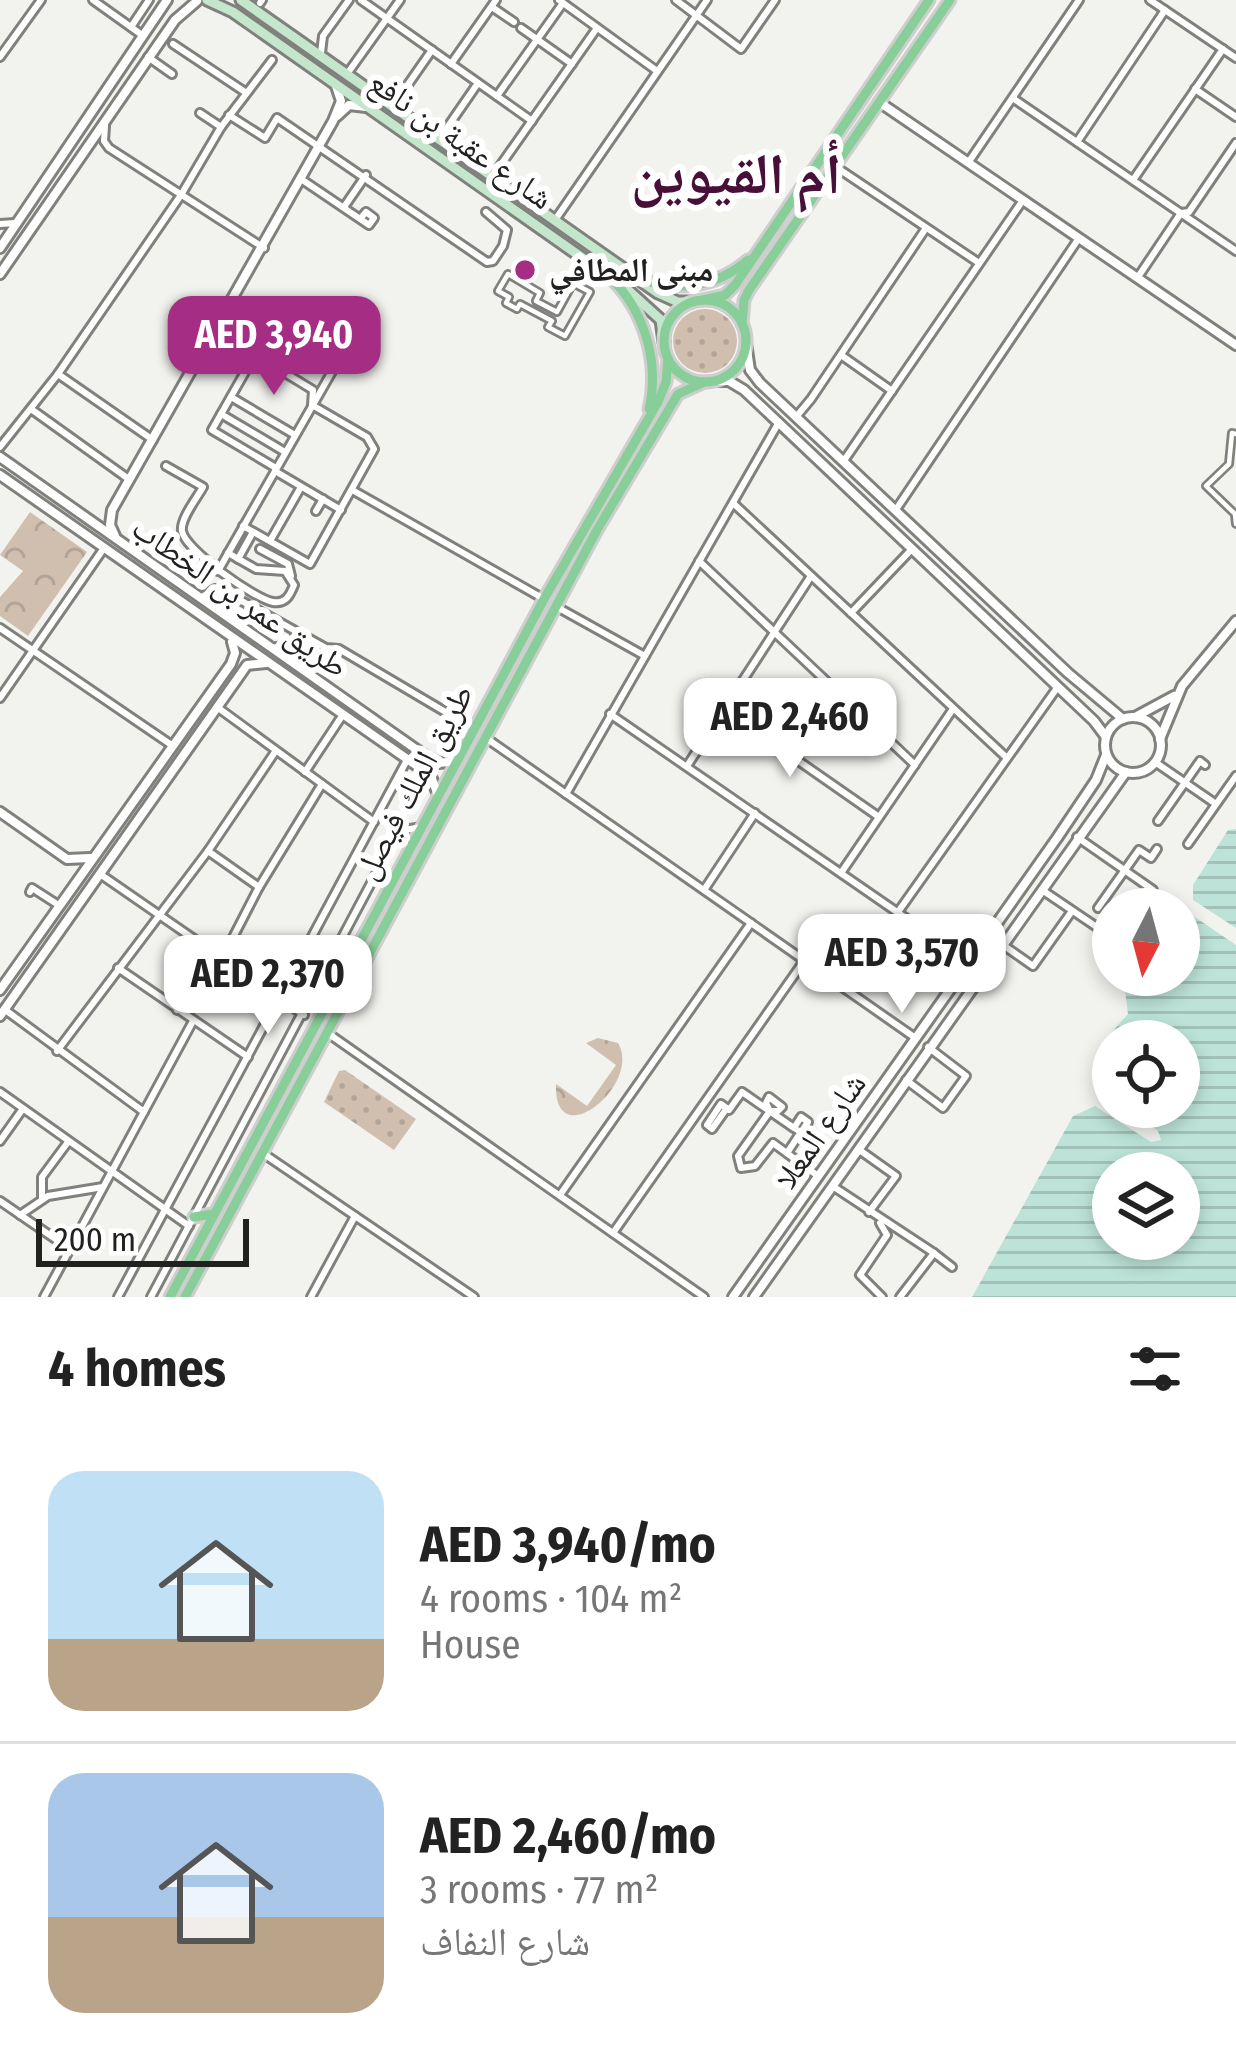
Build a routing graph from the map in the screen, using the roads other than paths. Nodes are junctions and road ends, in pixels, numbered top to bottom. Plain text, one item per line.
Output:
1 (41, 0) edge
2 (93, 0) edge
3 (149, 0) edge
4 (167, 0) edge
5 (199, 0) edge
6 (241, 0) edge
7 (349, 0) edge
8 (361, 0) edge
9 (400, 0) edge
10 (676, 0) edge
11 (707, 0) edge
12 (775, 0) edge
13 (929, 0) edge
14 (950, 0) edge
15 (1079, 0) edge
16 (1150, 0) edge
17 (561, 2) edge
18 (494, 3) edge
19 (1165, 10) junction
20 (697, 15) junction
21 (387, 18) junction
22 (130, 27) junction
23 (597, 28) junction
24 (145, 37) junction
25 (322, 37) junction
26 (538, 39) junction
27 (299, 40) junction
28 (173, 44) dead end
29 (1223, 49) junction
30 (432, 50) junction
31 (1, 54) edge
32 (148, 57) junction
33 (324, 57) junction
34 (1236, 58) edge
35 (272, 60) dead end
36 (451, 64) junction
37 (572, 64) junction
38 (656, 71) junction
39 (172, 74) dead end
40 (347, 74) junction
41 (478, 83) junction
42 (335, 85) junction
43 (1195, 89) junction
44 (245, 92) junction
45 (497, 96) junction
46 (1014, 99) junction
47 (879, 102) junction
48 (393, 106) junction
49 (367, 107) junction
50 (200, 112) dead end
51 (229, 116) junction
52 (1236, 117) edge
53 (532, 121) junction
54 (333, 122) junction
55 (105, 126) junction
56 (220, 127) junction
57 (440, 138) junction
58 (1077, 142) junction
59 (1236, 143) edge
60 (320, 145) junction
61 (109, 148) junction
62 (88, 151) junction
63 (968, 163) junction
64 (833, 165) junction
65 (500, 166) junction
66 (482, 167) junction
67 (366, 175) junction
68 (301, 179) junction
69 (1133, 180) junction
70 (501, 182) junction
71 (181, 195) junction
72 (1023, 200) junction
73 (344, 207) junction
74 (486, 212) dead end
75 (1181, 213) junction
76 (361, 219) dead end
77 (556, 221) junction
78 (19, 222) junction
79 (0, 224) edge
80 (926, 228) junction
81 (1236, 233) edge
82 (548, 234) junction
83 (1079, 238) junction
84 (0, 246) edge
85 (264, 248) junction
86 (1232, 248) edge
87 (757, 252) junction
88 (979, 263) junction
89 (0, 274) edge
90 (635, 277) junction
91 (610, 278) junction
92 (1138, 278) junction
93 (590, 292) joint
94 (698, 302) junction
95 (742, 324) junction
96 (320, 340) junction
97 (664, 342) junction
98 (746, 343) junction
99 (1236, 345) edge
100 (298, 346) dead end
101 (254, 354) junction
102 (841, 355) junction
103 (668, 358) junction
104 (58, 374) junction
105 (710, 381) junction
106 (893, 392) junction
107 (231, 398) junction
108 (313, 405) junction
109 (32, 409) junction
110 (221, 414) junction
111 (796, 416) junction
112 (646, 420) junction
113 (779, 422) junction
114 (1236, 434) edge
115 (296, 435) junction
116 (153, 440) junction
117 (2, 446) edge
118 (285, 452) junction
119 (2, 459) edge
120 (843, 462) junction
121 (166, 466) dead end
122 (276, 470) junction
123 (0, 475) edge
124 (32, 480) junction
125 (130, 480) junction
126 (301, 487) junction
127 (22, 490) junction
128 (352, 490) junction
129 (323, 499) junction
130 (733, 502) junction
131 (112, 510) junction
132 (341, 510) junction
133 (316, 511) dead end
134 (895, 511) junction
135 (81, 514) junction
136 (1236, 524) edge
137 (243, 526) junction
138 (253, 532) junction
139 (119, 542) junction
140 (270, 542) junction
141 (104, 548) junction
142 (260, 549) dead end
143 (912, 549) junction
144 (228, 553) junction
145 (238, 559) junction
146 (699, 561) junction
147 (218, 571) junction
148 (291, 576) junction
149 (811, 576) junction
150 (200, 598) junction
151 (544, 599) junction
152 (557, 607) junction
153 (851, 613) junction
154 (1236, 621) edge
155 (0, 628) edge
156 (774, 632) junction
157 (299, 633) junction
158 (1232, 633) edge
159 (228, 636) junction
160 (292, 641) junction
161 (272, 648) junction
162 (33, 651) junction
163 (645, 656) junction
164 (291, 661) junction
165 (268, 664) junction
166 (1058, 688) junction
167 (1180, 691) junction
168 (0, 698) edge
169 (217, 707) junction
170 (724, 709) junction
171 (953, 709) junction
172 (610, 714) junction
173 (342, 716) junction
174 (369, 716) junction
175 (1128, 718) junction
176 (459, 721) dead end
177 (361, 728) junction
178 (1106, 737) junction
179 (486, 738) junction
180 (1160, 739) junction
181 (173, 746) junction
182 (275, 752) junction
183 (1106, 755) junction
184 (1007, 758) junction
185 (407, 760) junction
186 (457, 761) junction
187 (1155, 762) junction
188 (915, 765) junction
189 (1205, 765) dead end
190 (688, 766) junction
191 (304, 772) junction
192 (1126, 772) junction
193 (152, 775) junction
194 (1236, 776) edge
195 (1185, 782) junction
196 (322, 784) junction
197 (566, 794) junction
198 (438, 795) junction
199 (1216, 804) junction
200 (0, 812) edge
201 (754, 813) junction
202 (879, 818) junction
203 (374, 821) junction
204 (1158, 821) dead end
205 (421, 827) junction
206 (130, 831) junction
207 (1077, 836) junction
208 (1188, 844) dead end
209 (1157, 849) dead end
210 (208, 851) junction
211 (97, 854) junction
212 (67, 859) junction
213 (1124, 870) junction
214 (842, 873) junction
215 (100, 874) junction
216 (75, 884) junction
217 (259, 887) junction
218 (1111, 888) edge
219 (1150, 888) edge
220 (1040, 889) junction
221 (704, 890) junction
222 (60, 906) junction
223 (1072, 910) junction
224 (898, 913) junction
225 (158, 915) junction
226 (751, 923) junction
227 (1092, 924) edge
228 (1001, 943) junction
229 (219, 958) junction
230 (804, 960) junction
231 (968, 961) junction
232 (37, 963) junction
233 (118, 968) junction
234 (0, 990) edge
235 (276, 998) junction
236 (177, 1010) junction
237 (2, 1012) edge
238 (304, 1015) junction
239 (193, 1021) junction
240 (329, 1034) junction
241 (914, 1037) junction
242 (307, 1038) junction
243 (928, 1047) junction
244 (57, 1051) junction
245 (248, 1057) junction
246 (906, 1080) junction
247 (0, 1092) edge
248 (727, 1108) dead end
249 (22, 1109) junction
250 (770, 1111) junction
251 (144, 1112) junction
252 (756, 1131) junction
253 (0, 1141) edge
254 (68, 1142) junction
255 (772, 1143) junction
256 (858, 1149) junction
257 (261, 1152) junction
258 (787, 1153) junction
259 (111, 1172) junction
260 (818, 1176) junction
261 (832, 1186) junction
262 (103, 1187) junction
263 (560, 1196) junction
264 (42, 1198) junction
265 (0, 1201) edge
266 (164, 1211) junction
267 (213, 1214) junction
268 (872, 1214) junction
269 (20, 1215) junction
270 (355, 1216) junction
271 (191, 1222) junction
272 (613, 1233) junction
273 (773, 1240) junction
274 (70, 1249) junction
275 (934, 1253) junction
276 (952, 1267) dead end
277 (312, 1296) edge
278 (44, 1297) edge
279 (118, 1297) edge
280 (151, 1297) edge
281 (170, 1297) edge
282 (185, 1297) edge
283 (473, 1297) edge
284 (704, 1297) edge
285 (733, 1297) edge
286 (752, 1297) edge
287 (882, 1297) edge
288 (900, 1297) edge

1 - 31 street
2 - 22 street
3 - 22 street
4 - 24 street
5 - 32 street
5 - 42 main road, شارع عقبة بن نافع
6 - 27 main road, شارع عقبة بن نافع
7 - 25 street
8 - 21 street
9 - 21 street
10 - 20 street
11 - 20 street
12 - 20 street
13 - 87 main road
14 - 47 main road
15 - 46 street
16 - 19 street
17 - 23 street
17 - 26 street
18 - 26 street
18 - 36 street
19 - 29 street
19 - 58 street
20 - 38 street
21 - 30 street
21 - 40 street
22 - 24 street
23 - 37 street
23 - 38 street
24 - 78 street
25 - 27 street
25 - 33 street
26 - 37 street
26 - 45 street
27 - 33 main road, شارع عقبة بن نافع
28 - 44 street
29 - 34 street
29 - 43 street
30 - 36 street
30 - 48 street
32 - 39 street
32 - 55 street
33 - 40 main road, شارع عقبة بن نافع
35 - 44 street
36 - 41 street
37 - 53 street
38 - 77 street
40 - 48 main road, شارع عقبة بن نافع
41 - 45 street
41 - 57 street
42 - 49 main road, شارع عقبة بن نافع
42 - 54 street
43 - 52 street
43 - 69 street
44 - 51 street
45 - 53 street
46 - 58 street
46 - 63 street
47 - 63 street
47 - 64 main road
48 - 57 main road, شارع عقبة بن نافع
49 - 54 street
49 - 82 main road, شارع عقبة بن نافع
50 - 56 street
51 - 56 street
51 - 60 street
53 - 65 street
54 - 60 street
55 - 61 street
55 - 62 street
56 - 71 street
57 - 66 main road, شارع عقبة بن نافع
58 - 69 street
59 - 75 street
60 - 67 street
60 - 68 street
61 - 62 street
61 - 71 street
62 - 89 street
63 - 72 street
64 - 80 street
64 - 95 main road
65 - 66 street
65 - 70 street
66 - 70 main road, شارع عقبة بن نافع
67 - 73 street
67 - 74 street
68 - 73 street
68 - 85 street
69 - 75 street
70 - 77 main road, شارع عقبة بن نافع
71 - 85 street
71 - 104 street
72 - 83 street
72 - 88 street
73 - 76 street
75 - 86 street
75 - 92 street
77 - 82 main road
77 - 90 main road, شارع عقبة بن نافع
78 - 79 street
78 - 84 street
80 - 88 street
80 - 102 street
81 - 86 street
82 - 91 main road, شارع عقبة بن نافع
83 - 92 street
83 - 134 street
85 - 116 street
87 - 90 main road
87 - 94 main road
88 - 106 street
90 - 94 main road, شارع عقبة بن نافع
91 - 97 main road, شارع عقبة بن نافع
91 - 112 main road
92 - 99 street
93 - 93 street
94 - 95 main road
94 - 97 main road
95 - 98 main road
96 - 100 street
96 - 101 street
96 - 108 street
97 - 103 main road
98 - 105 main road
98 - 111 street
101 - 107 street
101 - 108 street
102 - 106 street
102 - 111 street
103 - 105 main road
103 - 112 main road, طريق الملك فيصل
104 - 109 street
104 - 116 street
105 - 113 street
105 - 152 main road, طريق الملك فيصل
106 - 120 street
107 - 110 street
107 - 115 street
108 - 115 street
108 - 128 street
109 - 117 street
109 - 125 street
110 - 118 street
110 - 122 street
111 - 120 street
112 - 151 main road, طريق الملك فيصل
113 - 130 street
113 - 143 street
114 - 136 street
115 - 118 street
116 - 125 street
117 - 119 street
118 - 122 street
119 - 124 street, طريق عمر بن الخطاب
120 - 134 street
121 - 147 street
122 - 126 street
122 - 137 street
123 - 127 street, طريق عمر بن الخطاب
124 - 127 street
124 - 135 street, طريق عمر بن الخطاب
125 - 131 street
126 - 129 street
126 - 140 street
127 - 141 street, طريق عمر بن الخطاب
128 - 132 street
128 - 151 street
129 - 132 street
129 - 133 street
130 - 146 street
130 - 149 street
131 - 135 street
131 - 139 street
132 - 140 street
134 - 175 street
135 - 139 street, طريق عمر بن الخطاب
137 - 138 street
137 - 144 street
138 - 140 street
138 - 145 street
139 - 150 street, طريق عمر بن الخطاب
141 - 159 street, طريق عمر بن الخطاب
141 - 162 street
142 - 148 street
143 - 153 street
143 - 166 street
144 - 145 street
144 - 147 street
145 - 148 street
146 - 156 street
146 - 163 street
147 - 148 street
149 - 153 street
149 - 156 street
150 - 157 street
150 - 161 street, طريق عمر بن الخطاب
151 - 186 main road, طريق الملك فيصل
152 - 163 street
152 - 179 main road, طريق الملك فيصل
153 - 171 street
154 - 158 street
155 - 162 street
156 - 170 street
156 - 188 street
157 - 160 street
157 - 176 street
158 - 167 street
159 - 165 street, طريق عمر بن الخطاب
159 - 181 street
160 - 161 street
160 - 164 street
161 - 164 street, طريق عمر بن الخطاب
162 - 168 street
162 - 181 street
163 - 172 street
164 - 174 street, طريق عمر بن الخطاب
165 - 169 street
165 - 173 street, طريق عمر بن الخطاب
166 - 178 street
166 - 184 street
167 - 175 street
167 - 180 street
169 - 182 street
169 - 206 street
170 - 190 street
170 - 202 street
171 - 184 street
171 - 188 street
172 - 190 street
172 - 197 street
173 - 177 street, طريق عمر بن الخطاب
173 - 191 street
174 - 177 street
174 - 186 street, طريق عمر بن الخطاب
175 - 178 street
175 - 180 street
177 - 185 street, طريق عمر بن الخطاب
178 - 183 street
179 - 197 street
179 - 240 main road, طريق الملك فيصل
180 - 187 street
181 - 193 street
182 - 191 street
182 - 210 street
183 - 192 street
183 - 231 street, شارع المعلا
184 - 224 street
185 - 198 street, طريق عمر بن الخطاب
185 - 203 street
186 - 198 main road, طريق الملك فيصل
187 - 192 street
187 - 195 street
188 - 202 street
189 - 195 street
190 - 201 street
191 - 196 street
192 - 207 street, شارع المعلا
193 - 206 street
193 - 211 street
194 - 199 street
195 - 199 street
195 - 204 street
196 - 203 street
196 - 217 street
197 - 221 street
198 - 205 main road, طريق الملك فيصل
199 - 208 street
200 - 212 street
201 - 214 street
201 - 221 street
202 - 214 street
203 - 235 street
205 - 238 street
205 - 242 main road, طريق الملك فيصل
206 - 215 street
207 - 213 street
207 - 220 street, شارع المعلا
209 - 213 street
210 - 217 street
210 - 225 street
211 - 212 street
211 - 216 street
212 - 216 street
213 - 218 street
213 - 219 street
214 - 224 street
215 - 225 street
215 - 232 street
216 - 222 street
217 - 229 street
220 - 223 street
220 - 228 street, شارع المعلا
221 - 226 street
222 - 232 street
222 - 234 street
223 - 227 street
223 - 228 street
224 - 231 street
225 - 229 street
225 - 233 street
226 - 230 street
226 - 263 street
228 - 243 street, شارع المعلا
229 - 235 street
229 - 236 street
230 - 241 street
230 - 272 street
231 - 241 street, شارع المعلا
232 - 237 street
233 - 236 street
233 - 244 street
235 - 238 street
235 - 245 street
236 - 239 street
237 - 244 street
238 - 271 street
239 - 245 street
239 - 251 street
240 - 257 main road, طريق الملك فيصل
240 - 263 street
241 - 260 street, شارع المعلا
242 - 257 main road
242 - 267 main road, طريق الملك فيصل
243 - 246 street, شارع المعلا
243 - 246 street
244 - 251 street
245 - 266 street
246 - 256 street, شارع المعلا
247 - 249 street
248 - 250 street
249 - 253 street
249 - 254 street
250 - 252 street
250 - 258 street
251 - 259 street
252 - 255 street
252 - 255 street
254 - 259 street
254 - 264 street
255 - 258 street
256 - 261 street, شارع المعلا
256 - 268 street
257 - 270 street
257 - 282 main road, طريق الملك فيصل
258 - 260 street
259 - 262 street
259 - 266 street
260 - 261 street
260 - 273 street, شارع المعلا
261 - 268 street
261 - 286 street, شارع المعلا
262 - 264 street
262 - 274 street
263 - 272 street
264 - 269 street
265 - 269 street
266 - 271 street
266 - 279 street
267 - 271 main road
267 - 281 main road, طريق الملك فيصل
268 - 275 street
268 - 287 street
269 - 274 street
270 - 277 street
270 - 283 street
271 - 280 street
272 - 284 street
273 - 285 street, شارع المعلا
273 - 286 street
274 - 278 street
275 - 276 street
275 - 288 street

